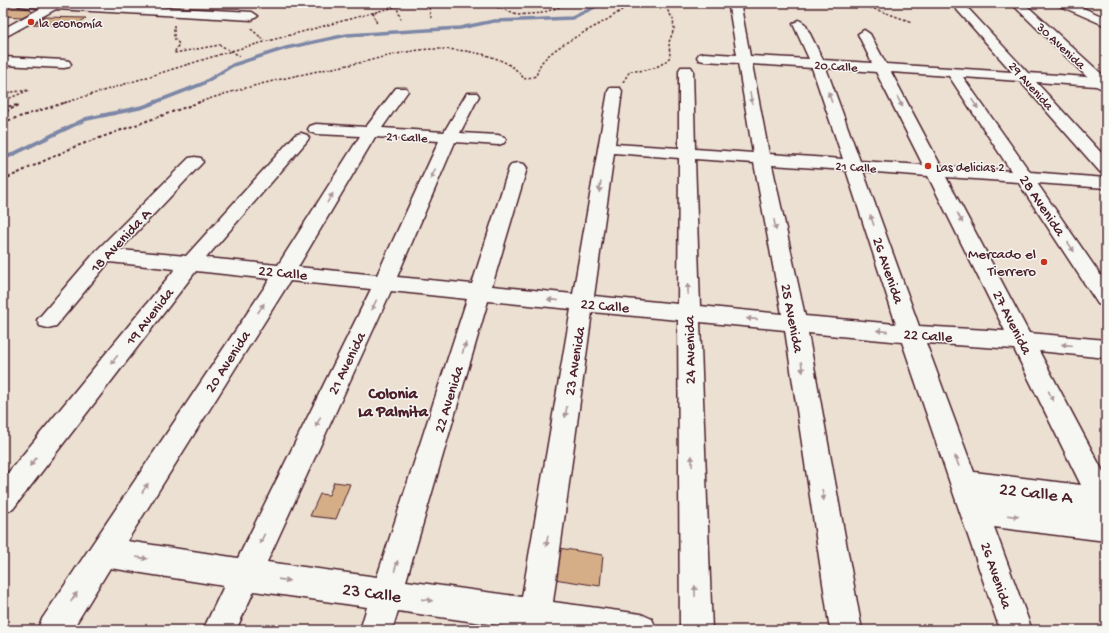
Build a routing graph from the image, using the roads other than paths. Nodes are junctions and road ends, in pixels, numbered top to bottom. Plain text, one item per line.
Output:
1 (20, 3) edge
2 (206, 3) edge
3 (957, 3) edge
4 (1017, 3) edge
5 (1062, 3) edge
6 (56, 4) edge
7 (735, 7) dead end
8 (192, 12) junction
9 (252, 16) dead end
10 (1106, 22) edge
11 (799, 24) dead end
12 (174, 26) road end
13 (3, 34) edge
14 (864, 34) dead end
15 (704, 57) dead end
16 (744, 59) junction
17 (3, 61) edge
18 (64, 64) dead end
19 (818, 64) junction
20 (882, 68) junction
21 (686, 70) dead end
22 (966, 73) junction
23 (1024, 77) junction
24 (1104, 83) edge
25 (401, 91) dead end
26 (615, 91) road end
27 (472, 96) dead end
28 (316, 129) dead end
29 (370, 133) junction
30 (300, 138) dead end
31 (449, 138) junction
32 (498, 140) dead end
33 (606, 148) junction
34 (688, 154) junction
35 (762, 159) junction
36 (195, 162) dead end
37 (854, 166) junction
38 (518, 168) dead end
39 (1106, 168) edge
40 (936, 171) junction
41 (1024, 178) junction
42 (1106, 183) edge
43 (104, 255) junction
44 (191, 264) junction
45 (284, 273) junction
46 (384, 282) junction
47 (480, 294) junction
48 (1106, 299) edge
49 (582, 303) junction
50 (689, 313) junction
51 (48, 320) dead end
52 (795, 322) junction
53 (911, 334) junction
54 (1023, 341) junction
55 (1106, 349) edge
56 (965, 484) junction
57 (3, 500) edge
58 (1106, 508) edge
59 (975, 511) junction
60 (103, 552) junction
61 (245, 574) junction
62 (387, 594) junction
63 (534, 623) edge
64 (53, 630) edge
65 (219, 630) edge
66 (376, 630) edge
67 (641, 630) edge
68 (696, 630) edge
69 (846, 630) edge
70 (1016, 630) edge

1 - 6 street
2 - 8 street
3 - 23 street, 29 Avenida
4 - 24 street, 30 Avenida
5 - 10 street
6 - 8 street
6 - 13 street
7 - 16 street, 25 Avenida
8 - 9 street
8 - 12 street
11 - 19 street, 26 Avenida
14 - 20 street, 27 Avenida
15 - 16 street, 20 Calle
16 - 19 street, 20 Calle
16 -> 35 street, 25 Avenida
17 - 18 street
19 - 20 street, 20 Calle
37 -> 19 street, 26 Avenida
20 - 22 street, 20 Calle
20 -> 40 street, 27 Avenida
21 - 34 street, 24 Avenida
22 - 23 street, 20 Calle
22 -> 41 street, 28 Avenida
23 - 24 street, 20 Calle
23 - 39 street, 29 Avenida
25 - 29 street, 20 Avenida
26 - 33 street, 23 Avenida
27 - 31 street, 21 Avenida
28 - 29 street, 21 Calle
29 - 31 street, 21 Calle
45 -> 29 street, 20 Avenida
30 - 44 street, 19 Avenida
31 - 32 street, 21 Calle
31 -> 46 street, 21 Avenida
33 - 34 street, 21 Calle
33 -> 49 street, 23 Avenida
34 - 35 street, 21 Calle
50 -> 34 street, 24 Avenida
35 - 37 street, 21 Calle
35 -> 52 street, 25 Avenida
36 - 43 street, 18 Avenida A
37 - 40 street, 21 Calle
53 -> 37 street, 26 Avenida
38 - 47 street, 22 Avenida
40 - 41 street, 21 Calle
40 -> 54 street, 27 Avenida
41 - 42 street, 21 Calle
41 -> 48 street, 28 Avenida
43 - 44 street, 22 Calle
43 - 51 street, 18 Avenida A
44 - 45 street, 22 Calle
44 -> 57 street, 19 Avenida
45 - 46 street, 22 Calle
60 -> 45 street, 20 Avenida
46 - 47 street, 22 Calle
46 -> 61 street, 21 Avenida
49 -> 47 street, 22 Calle
62 -> 47 street, 22 Avenida
49 - 50 street, 22 Calle
49 -> 63 street, 23 Avenida
52 -> 50 street, 22 Calle
68 -> 50 street, 24 Avenida
53 -> 52 street, 22 Calle
52 -> 69 street, 25 Avenida
53 - 54 street, 22 Calle
56 -> 53 street, 26 Avenida
55 -> 54 street, 22 Calle
54 -> 58 street, 27 Avenida
56 - 58 street, 22 Calle A
56 - 59 street, 26 Avenida
59 -> 58 street, 22 Calle A
59 - 70 street, 26 Avenida
60 -> 61 street, 23 Calle
64 -> 60 street, 20 Avenida
61 -> 62 street, 23 Calle
61 - 65 street, 21 Avenida
62 -> 63 street, 23 Calle
62 - 66 street, 22 Avenida
63 - 67 street, 23 Calle

